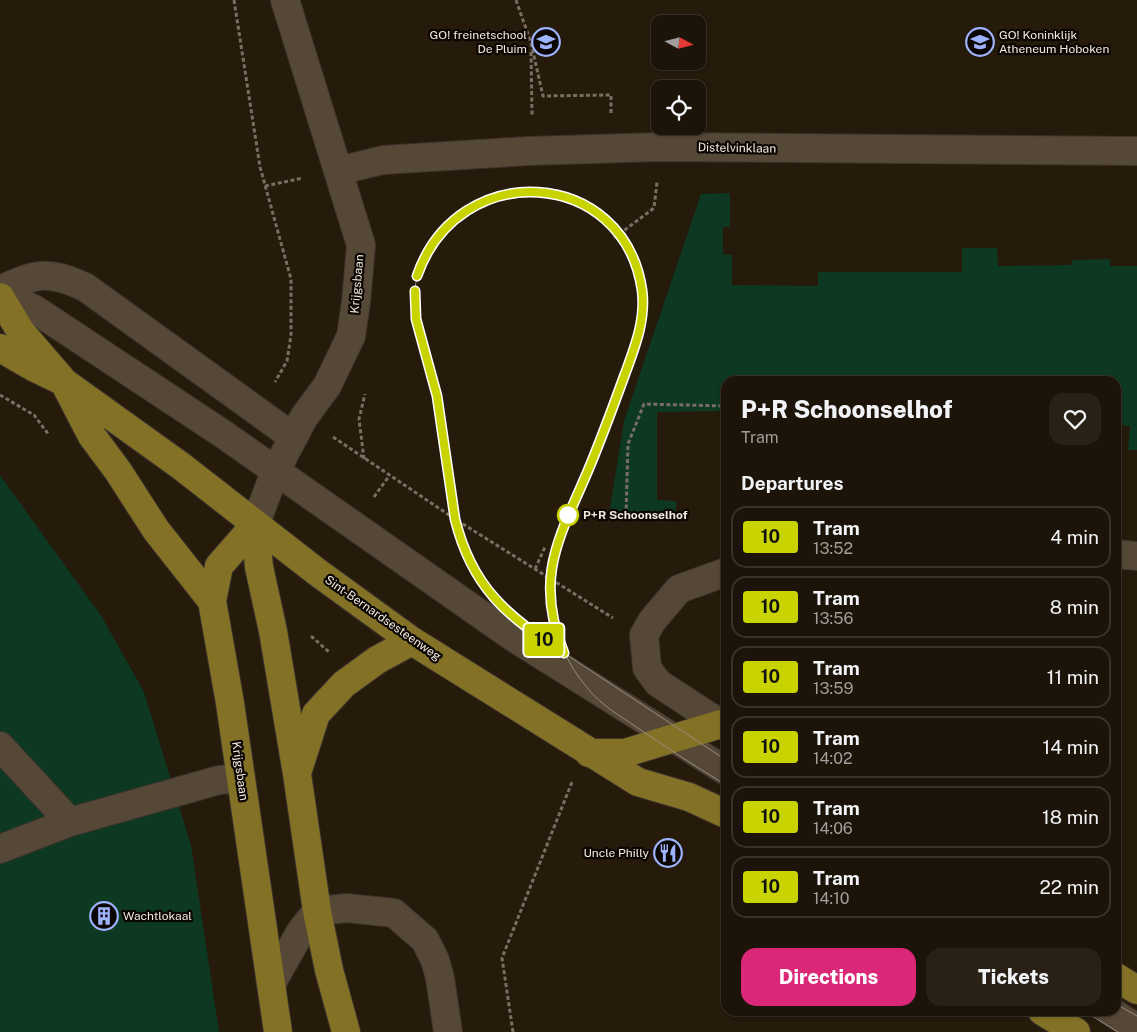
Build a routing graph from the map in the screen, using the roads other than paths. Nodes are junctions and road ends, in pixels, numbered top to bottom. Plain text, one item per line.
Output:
1 (285, 0) edge
2 (1137, 151) edge
3 (338, 171) junction
4 (0, 291) edge
5 (0, 297) edge
6 (0, 348) edge
7 (64, 382) junction
8 (299, 427) junction
9 (275, 472) junction
10 (256, 525) junction
11 (1121, 554) edge
12 (1137, 556) edge
13 (721, 574) edge
14 (212, 601) junction
15 (412, 641) junction
16 (721, 723) edge
17 (721, 726) edge
18 (674, 738) junction
19 (0, 746) edge
20 (589, 753) junction
21 (721, 768) edge
22 (297, 774) junction
23 (241, 778) junction
24 (721, 812) edge
25 (70, 822) junction
26 (0, 849) edge
27 (318, 910) junction
28 (1121, 981) edge
29 (271, 984) junction
30 (1137, 990) edge
31 (1050, 1016) edge
32 (1118, 1016) edge
33 (1137, 1028) edge
34 (278, 1032) edge
35 (346, 1032) edge
36 (448, 1032) edge
37 (1076, 1032) edge

1 - 3 street, Krijgsbaan
2 - 3 street, Distelvinklaan
3 - 8 street, Krijgsbaan
4 - 8 street
4 - 9 street
5 - 7 main road, Sint-Bernardsesteenweg
6 - 7 main road, Sint-Bernardsesteenweg
7 - 10 main road, Sint-Bernardsesteenweg
7 - 14 main road
8 - 9 street, Krijgsbaan
9 - 10 street, Krijgsbaan
9 - 18 street
10 - 14 main road, Krijgsbaan
10 - 15 main road, Sint-Bernardsesteenweg
10 - 22 main road, Krijgsbaan
11 - 12 street
13 - 16 street
14 - 23 main road, Krijgsbaan
15 - 20 main road, Sint-Bernardsesteenweg
15 - 22 main road
17 - 18 main road
18 - 20 main road
18 - 21 street
19 - 25 street
20 - 24 main road, Sint-Bernardsesteenweg
22 - 27 main road, Krijgsbaan
23 - 25 street
23 - 29 main road, Krijgsbaan
25 - 26 street
27 - 29 street
27 - 35 main road, Krijgsbaan
27 - 36 street
28 - 30 main road
29 - 34 main road, Krijgsbaan
31 - 37 main road
32 - 33 street

